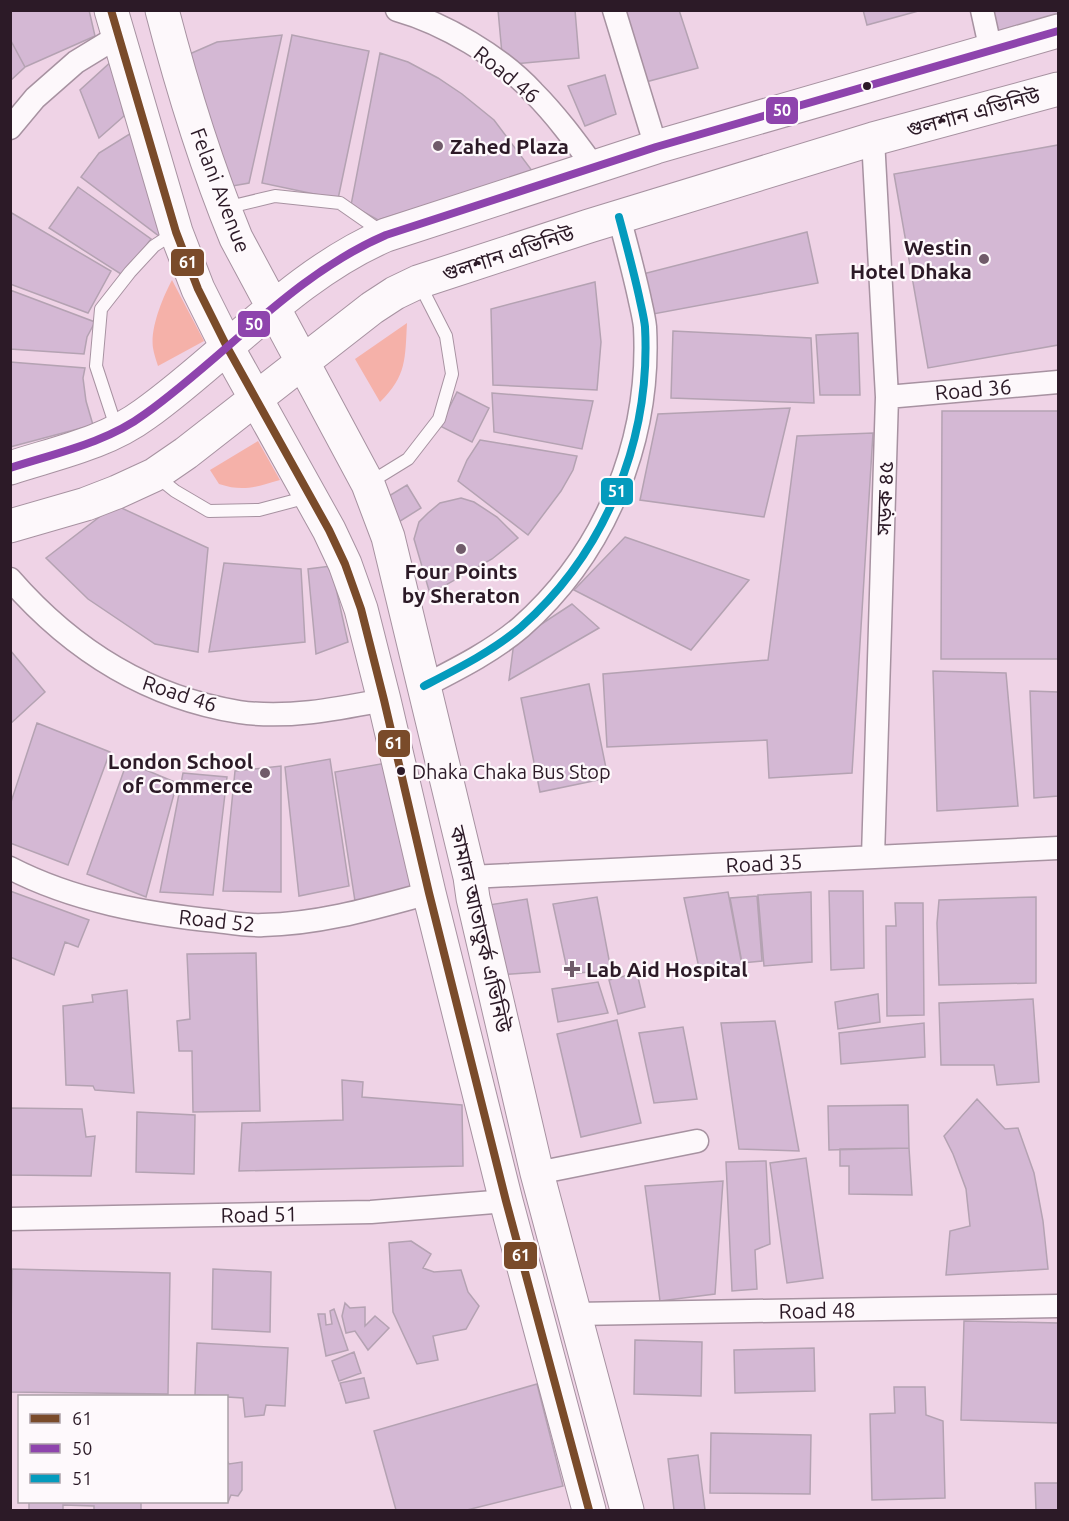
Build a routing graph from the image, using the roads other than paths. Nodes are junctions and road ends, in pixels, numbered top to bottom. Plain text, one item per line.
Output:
1 (397, 10) edge
2 (614, 10) edge
3 (982, 10) edge
4 (170, 12) edge
5 (114, 24) edge
6 (1059, 31) edge
7 (992, 51) junction
8 (1059, 89) edge
9 (10, 128) edge
10 (873, 139) junction
11 (656, 147) junction
12 (594, 166) junction
13 (224, 208) junction
14 (619, 217) junction
15 (176, 232) junction
16 (386, 235) junction
17 (418, 282) junction
18 (273, 308) junction
19 (227, 347) junction
20 (303, 360) junction
21 (1059, 382) edge
22 (887, 397) junction
23 (256, 398) junction
24 (117, 432) junction
25 (10, 468) edge
26 (154, 475) junction
27 (368, 484) junction
28 (312, 496) junction
29 (10, 526) edge
30 (10, 579) edge
31 (424, 686) junction
32 (384, 700) junction
33 (1059, 848) edge
34 (873, 857) junction
35 (10, 868) edge
36 (470, 877) junction
37 (429, 893) junction
38 (697, 1141) dead end
39 (537, 1173) junction
40 (506, 1201) junction
41 (10, 1219) edge
42 (1059, 1306) edge
43 (575, 1314) junction
44 (589, 1510) edge
45 (627, 1510) edge

1 - 12 street, Road 46
2 - 11 street
3 - 7 street
4 - 13 main road, Felani Avenue
5 - 9 street
5 - 15 main road
6 - 7 main road
7 - 11 main road
8 - 10 main road, গুলশান এভিনিউ
10 - 14 main road, গুলশান এভিনিউ
10 - 22 street, সড়ক ৪৫
11 - 12 main road
12 - 16 main road
13 - 16 lane
13 - 18 main road, Felani Avenue
14 - 17 main road, গুলশান এভিনিউ
14 - 31 street
15 - 19 main road
15 - 24 lane
16 - 18 main road
17 - 20 main road, গুলশান এভিনিউ
17 - 27 lane
18 - 19 main road
18 - 20 main road, Felani Avenue
19 - 23 main road, কামাল আতাতুর্ক এভিনিউ
19 - 24 main road
20 - 23 main road, গুলশান এভিনিউ
20 - 27 main road, কামাল আতাতুর্ক এভিনিউ
21 - 22 street, Road 36
22 - 34 street, সড়ক ৪৫
23 - 26 main road, গুলশান এভিনিউ
23 - 28 main road, কামাল আতাতুর্ক এভিনিউ
24 - 25 main road
26 - 28 lane
26 - 29 main road, গুলশান এভিনিউ
27 - 31 main road, কামাল আতাতুর্ক এভিনিউ
28 - 32 main road, কামাল আতাতুর্ক এভিনিউ
30 - 32 street, Road 46
31 - 36 main road, কামাল আতাতুর্ক এভিনিউ
32 - 37 main road, কামাল আতাতুর্ক এভিনিউ
33 - 34 street, Road 35
34 - 36 street, Road 35
35 - 37 street, Road 52
36 - 39 main road, কামাল আতাতুর্ক এভিনিউ
37 - 40 main road, কামাল আতাতুর্ক এভিনিউ
38 - 39 street
39 - 43 main road, কামাল আতাতুর্ক এভিনিউ
40 - 41 street, Road 51
40 - 44 main road, কামাল আতাতুর্ক এভিনিউ
42 - 43 street, Road 48
43 - 45 main road, কামাল আতাতুর্ক এভিনিউ

